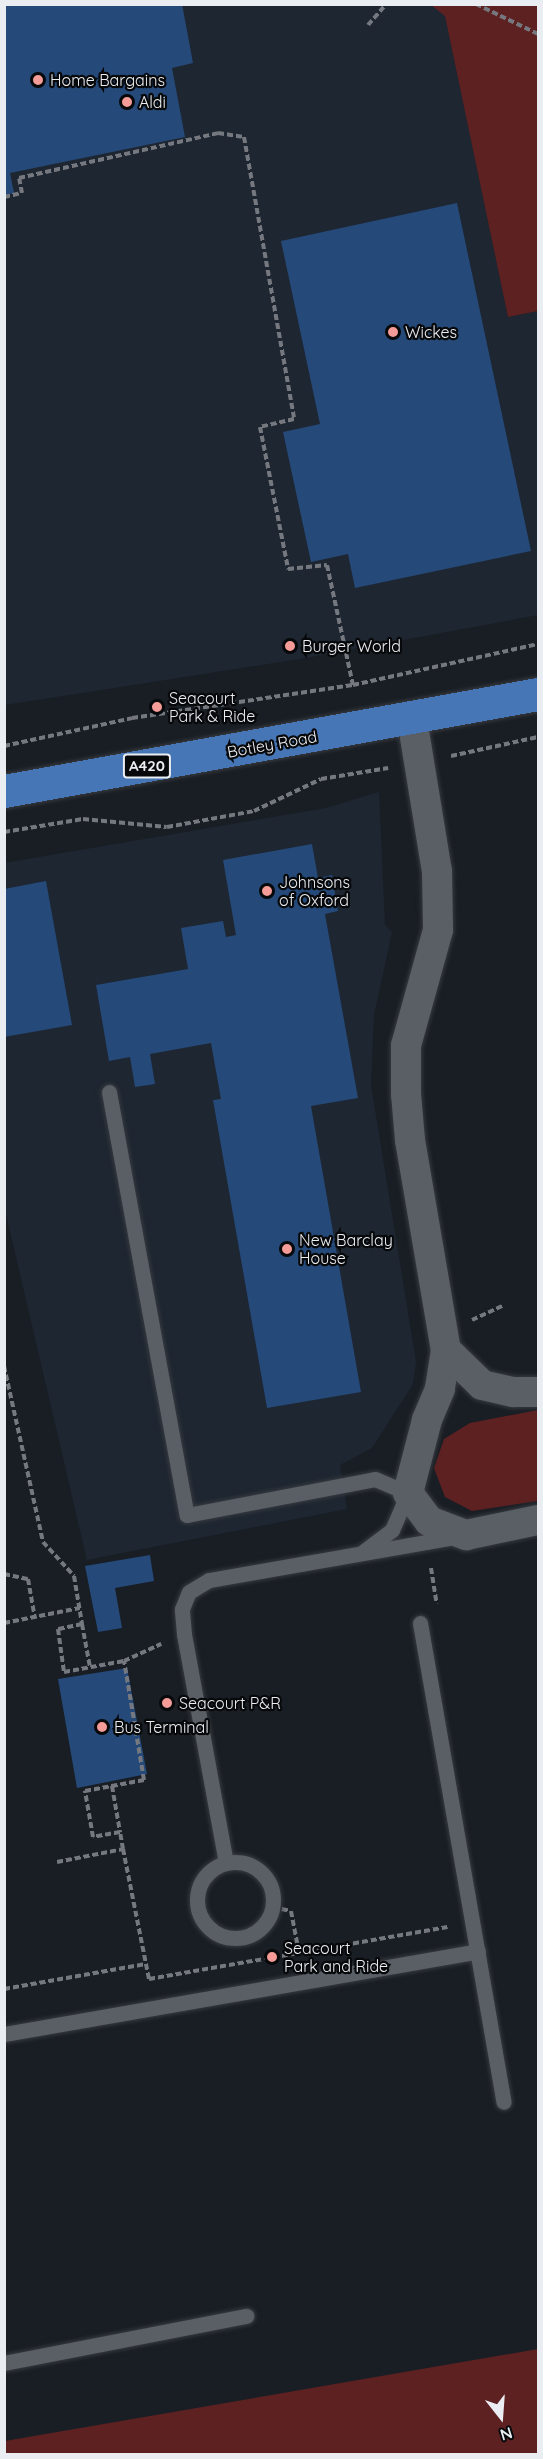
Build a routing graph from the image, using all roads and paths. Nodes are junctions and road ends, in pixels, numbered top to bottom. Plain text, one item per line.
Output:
1 (386, 4) edge
2 (476, 4) edge
3 (368, 25) dead end
4 (538, 34) edge
5 (4, 196) edge
6 (538, 644) edge
7 (353, 685) junction
8 (538, 694) edge
9 (412, 719) junction
10 (538, 737) edge
11 (4, 746) edge
12 (420, 762) junction
13 (4, 791) edge
14 (4, 832) edge
15 (109, 1092) dead end
16 (446, 1350) junction
17 (4, 1366) edge
18 (538, 1392) edge
19 (408, 1493) junction
20 (538, 1520) edge
21 (466, 1535) junction
22 (364, 1551) junction
23 (4, 1574) edge
24 (80, 1608) junction
25 (35, 1617) junction
26 (4, 1623) edge
27 (420, 1623) dead end
28 (82, 1624) junction
29 (184, 1634) junction
30 (124, 1661) junction
31 (90, 1667) junction
32 (112, 1786) junction
33 (120, 1832) junction
34 (123, 1849) junction
35 (57, 1862) dead end
36 (226, 1863) junction
37 (273, 1907) junction
38 (473, 1922) junction
39 (478, 1951) junction
40 (298, 1953) junction
41 (146, 1964) junction
42 (4, 1989) edge
43 (4, 2034) edge
44 (504, 2102) dead end
45 (246, 2316) dead end
46 (4, 2363) edge

1 - 3 path
2 - 4 path
5 - 7 path
6 - 7 path
7 - 11 path
8 - 9 main road, Botley Road / A420
9 - 12 street
9 - 13 main road, Botley Road / A420
10 - 12 path
12 - 14 path
12 - 16 street
15 - 19 lane
16 - 18 street
16 - 19 street
17 - 24 path
19 - 21 street
19 - 22 lane
20 - 21 street
21 - 22 lane
22 - 29 lane
23 - 25 path
24 - 25 path
24 - 28 path
25 - 26 path
27 - 38 lane
28 - 31 path
28 - 31 path
29 - 30 path
29 - 36 lane
30 - 31 path
30 - 32 path
32 - 33 path
32 - 33 path
33 - 34 path
34 - 35 path
34 - 41 path
36 - 37 lane
36 - 37 lane
37 - 40 path
38 - 39 lane
38 - 40 path
39 - 43 lane
39 - 44 lane
40 - 41 path
41 - 42 path
45 - 46 lane

